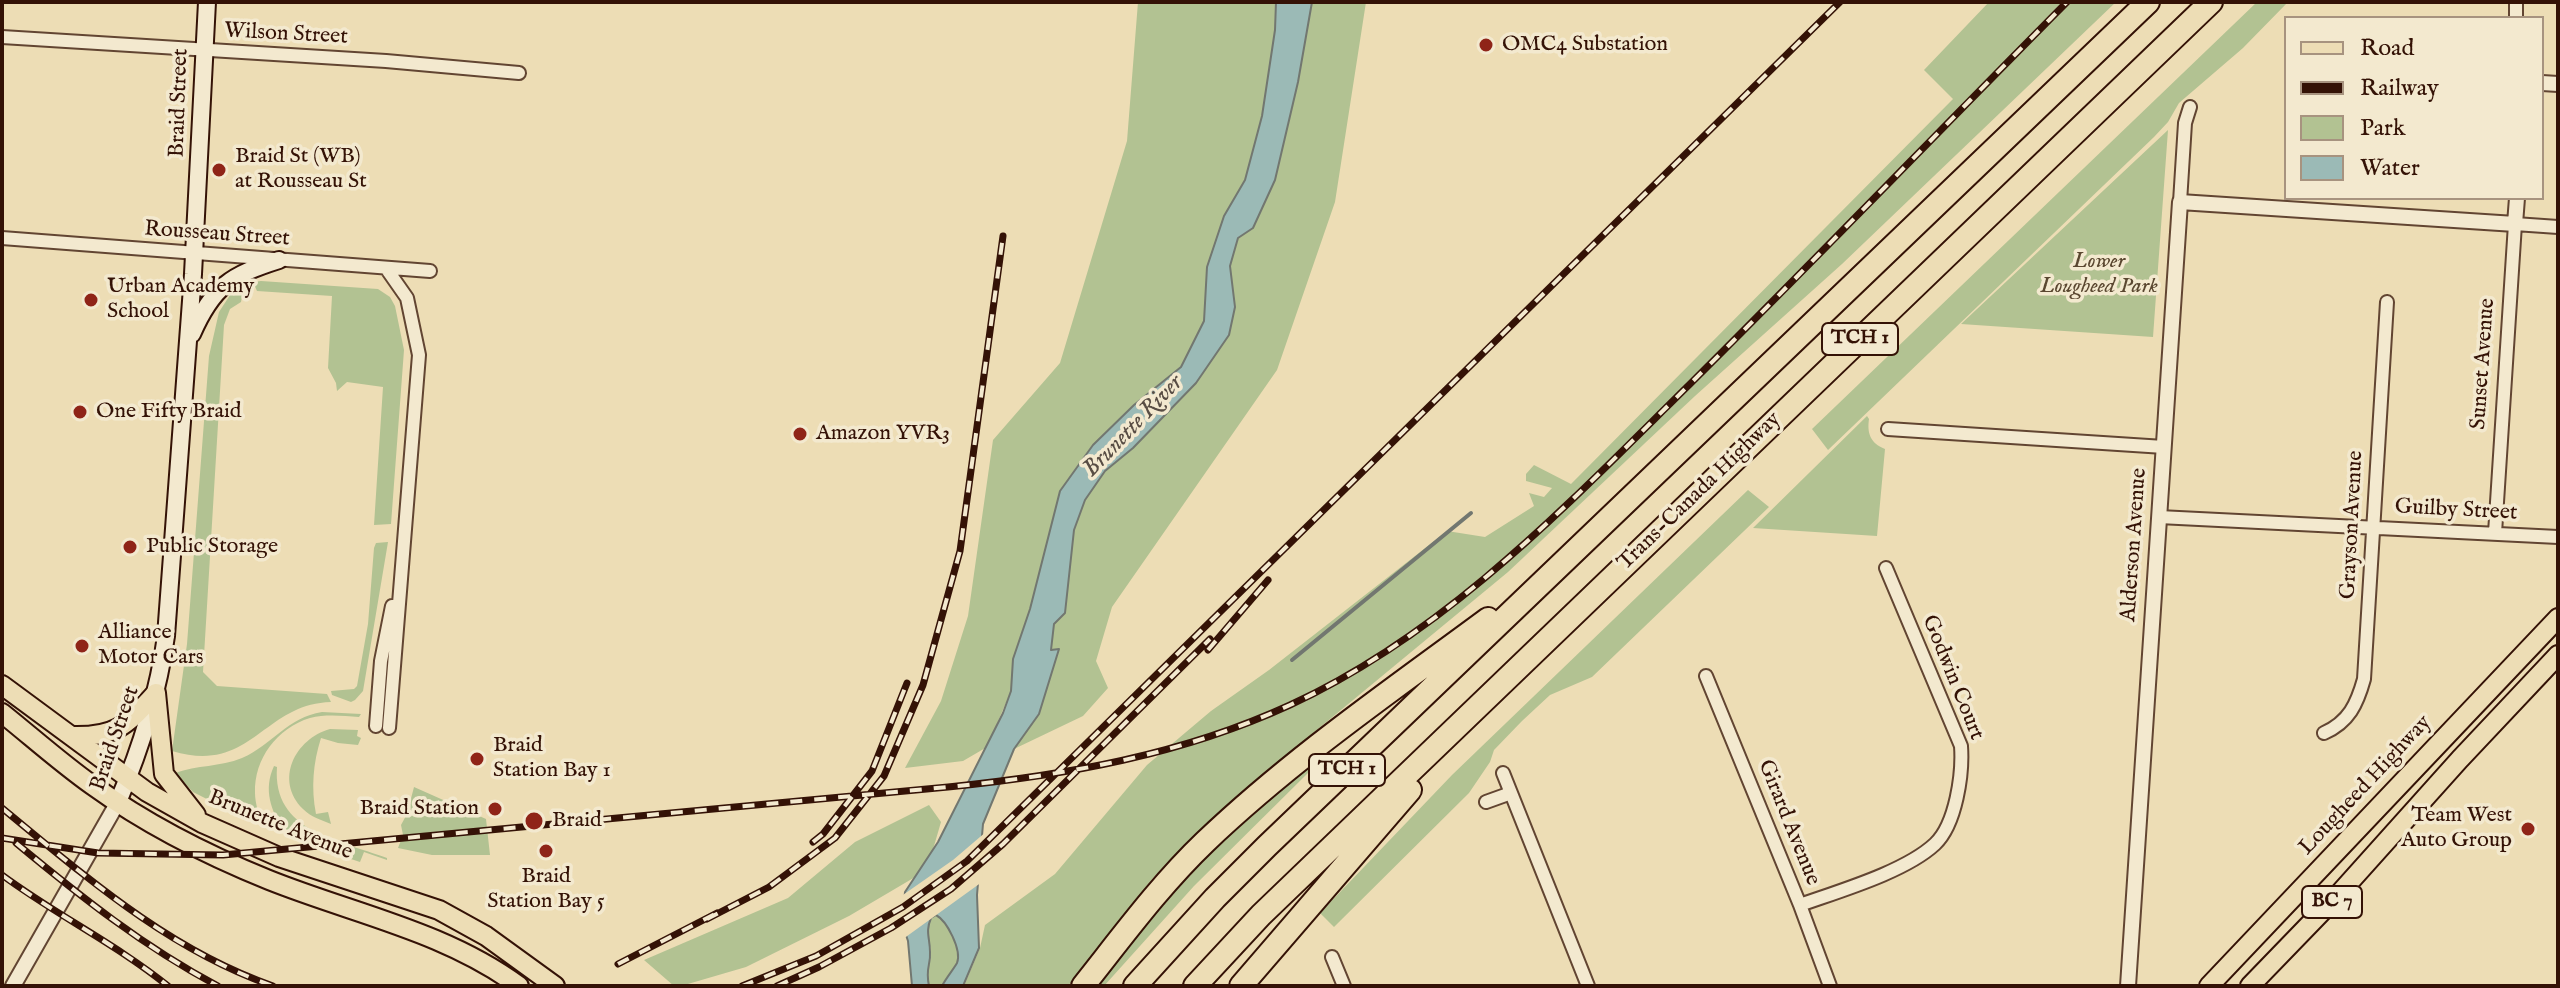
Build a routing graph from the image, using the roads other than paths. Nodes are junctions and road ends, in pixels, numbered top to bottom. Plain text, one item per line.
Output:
1 (207, 2) edge
2 (2148, 2) edge
3 (2211, 2) edge
4 (2, 37) edge
5 (204, 51) junction
6 (519, 73) dead end
7 (2190, 107) dead end
8 (2517, 200) edge
9 (2180, 202) junction
10 (2515, 224) junction
11 (2558, 227) edge
12 (2, 238) edge
13 (195, 254) junction
14 (279, 260) junction
15 (386, 268) junction
16 (430, 271) dead end
17 (2387, 302) dead end
18 (188, 343) junction
19 (1888, 429) dead end
20 (2164, 447) junction
21 (2159, 517) junction
22 (2373, 526) junction
23 (2495, 533) junction
24 (2558, 537) edge
25 (1566, 561) junction
26 (1886, 568) dead end
27 (2558, 618) edge
28 (2558, 655) edge
29 (1509, 676) junction
30 (1706, 676) dead end
31 (2, 685) edge
32 (156, 693) junction
33 (2, 713) edge
34 (382, 727) dead end
35 (2324, 733) dead end
36 (73, 736) junction
37 (1503, 773) dead end
38 (128, 778) junction
39 (1511, 793) junction
40 (118, 802) junction
41 (1486, 802) dead end
42 (202, 823) junction
43 (1800, 905) junction
44 (1332, 957) dead end
45 (517, 984) edge
46 (13, 986) edge
47 (555, 986) edge
48 (1083, 986) edge
49 (1135, 986) edge
50 (1195, 986) edge
51 (1241, 986) edge
52 (1344, 986) edge
53 (1588, 986) edge
54 (1830, 986) edge
55 (2128, 986) edge
56 (2209, 986) edge
57 (2250, 986) edge

1 - 5 main road, Braid Street
2 - 25 highway, Trans-Canada Highway / TCH 1
3 - 29 highway, Trans-Canada Highway / TCH 1
4 - 5 street, Wilson Street
5 - 6 street, Wilson Street
5 - 13 main road, Braid Street
7 - 9 street, Alderson Avenue
8 - 10 street, Sunset Avenue
9 - 10 street
9 - 20 street, Alderson Avenue
10 - 11 street
10 - 23 street, Sunset Avenue
12 - 13 street, Rousseau Street
13 - 14 street, Rousseau Street
13 - 18 main road, Braid Street
14 - 15 street, Rousseau Street
14 - 18 main road
15 - 16 street, Rousseau Street
15 - 34 street
17 - 22 street, Grayson Avenue
18 - 32 main road, Braid Street
19 - 20 street
20 - 21 street, Alderson Avenue
21 - 22 street, Guilby Street
21 - 55 street, Alderson Avenue
22 - 23 street, Guilby Street
22 - 35 street, Grayson Avenue
23 - 24 street, Guilby Street
25 - 48 highway
25 - 49 highway, Trans-Canada Highway / TCH 1
26 - 43 street, Godwin Court
27 - 56 main road, Lougheed Highway / BC 7
28 - 57 main road, BC 7
29 - 50 highway, Trans-Canada Highway / TCH 1
29 - 51 highway
30 - 43 street, Girard Avenue
31 - 36 main road, Brunette Avenue
32 - 36 main road
32 - 38 main road, Braid Street
32 - 42 main road
33 - 40 main road
36 - 38 main road, Brunette Avenue
37 - 39 street
38 - 40 main road, Braid Street
38 - 42 main road, Brunette Avenue
39 - 41 street
39 - 53 street
40 - 45 main road
40 - 46 street, Braid Street
42 - 47 main road, Brunette Avenue
43 - 54 street, Girard Avenue
44 - 52 street

